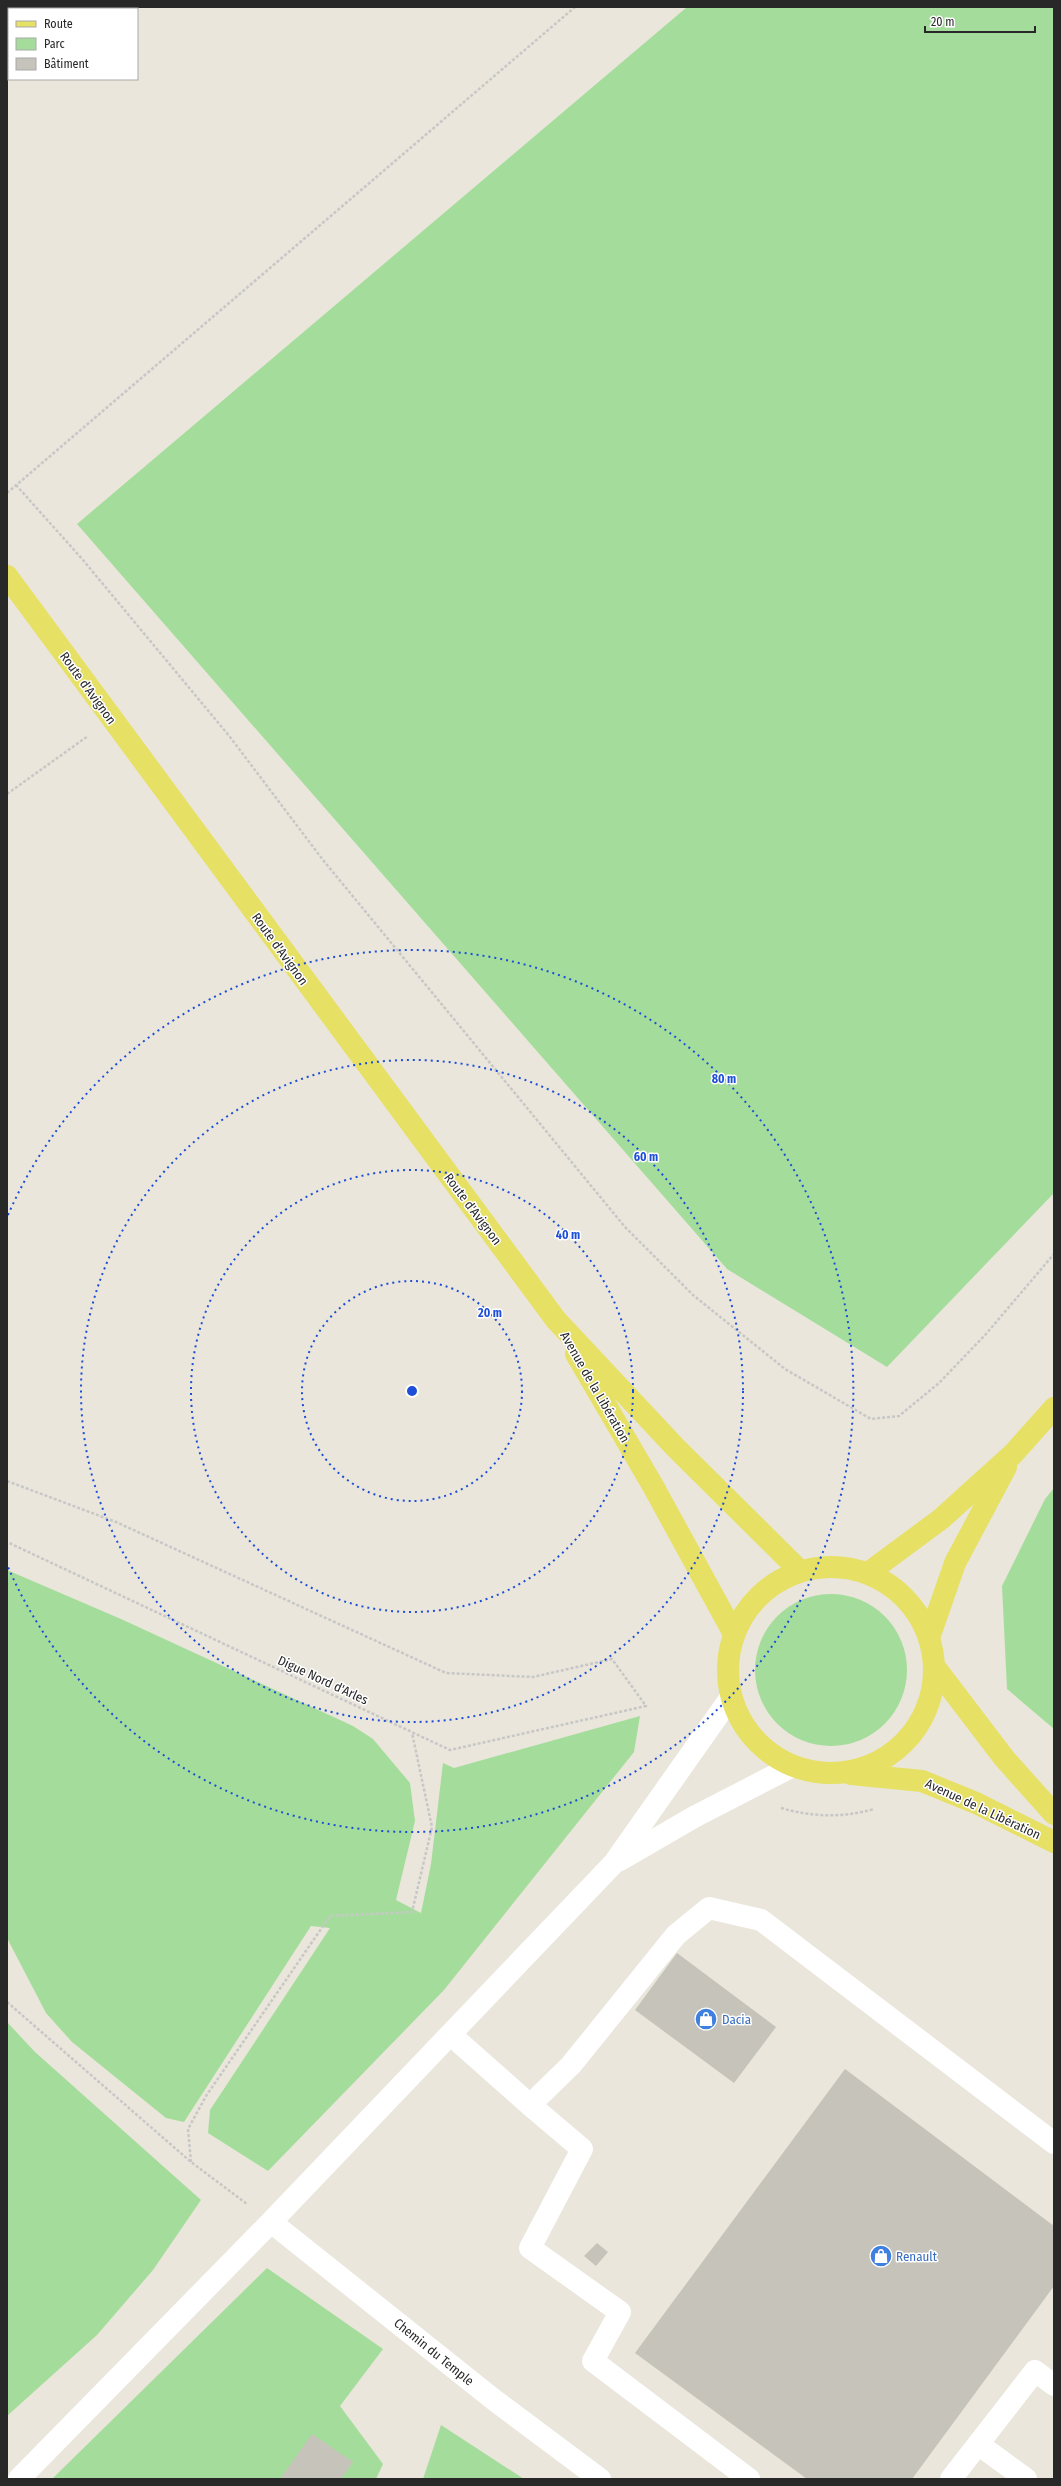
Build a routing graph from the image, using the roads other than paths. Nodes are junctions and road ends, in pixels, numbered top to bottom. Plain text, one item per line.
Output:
1 (7, 576) edge
2 (556, 1320) junction
3 (1054, 1408) edge
4 (1014, 1454) junction
5 (800, 1571) junction
6 (868, 1573) junction
7 (734, 1634) junction
8 (929, 1638) junction
9 (934, 1666) junction
10 (731, 1697) junction
11 (793, 1766) junction
12 (840, 1773) junction
13 (1054, 1814) edge
14 (1054, 1842) edge
15 (614, 1863) junction
16 (451, 2035) junction
17 (530, 2104) junction
18 (1054, 2143) edge
19 (271, 2222) junction
20 (1054, 2385) edge
21 (978, 2444) junction
22 (19, 2479) edge
23 (600, 2479) edge
24 (749, 2479) edge
25 (951, 2479) edge
26 (1026, 2479) edge

1 - 2 main road, Route d'Avignon
2 - 5 main road, Avenue de la Libération
2 - 7 main road, Avenue de la Libération
3 - 4 main road
4 - 6 main road
4 - 8 main road
5 - 6 main road
5 - 7 main road
6 - 8 main road
7 - 10 main road
8 - 9 main road
9 - 12 main road
9 - 13 main road, Avenue de la Libération
10 - 11 main road
10 - 15 street
11 - 12 main road
11 - 15 street
12 - 14 main road, Avenue de la Libération
15 - 16 street
16 - 17 street
16 - 19 street
17 - 18 street
17 - 24 street
19 - 22 street
19 - 23 street, Chemin du Temple
20 - 21 street
21 - 25 street
21 - 26 street

